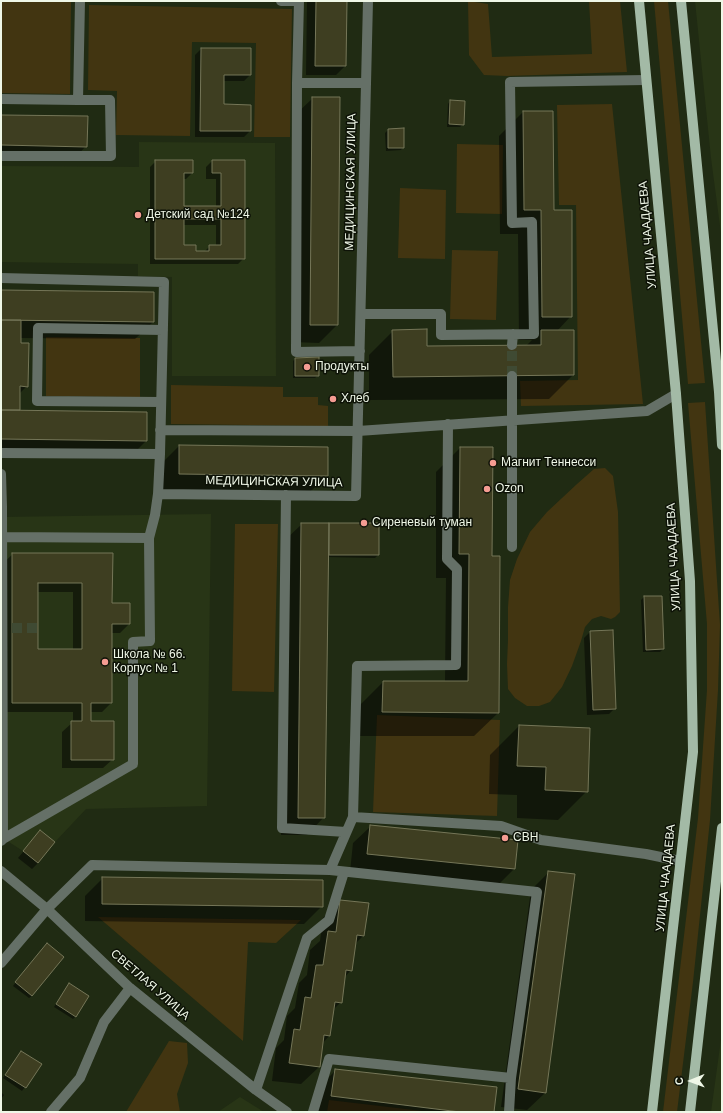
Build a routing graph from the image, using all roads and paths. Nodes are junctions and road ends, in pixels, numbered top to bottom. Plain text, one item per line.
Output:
1 (80, 1) edge
2 (281, 1) edge
3 (368, 1) edge
4 (639, 1) edge
5 (681, 1) edge
6 (646, 80) junction
7 (297, 83) junction
8 (366, 83) junction
9 (1, 99) edge
10 (78, 100) junction
11 (1, 156) edge
12 (1, 278) edge
13 (360, 314) junction
14 (163, 330) junction
15 (513, 334) junction
16 (512, 345) tunnel mouth
17 (360, 351) junction
18 (512, 376) tunnel mouth
19 (676, 394) junction
20 (161, 402) junction
21 (512, 420) junction
22 (448, 424) junction
23 (160, 430) junction
24 (358, 431) junction
25 (722, 445) edge
26 (1, 453) edge
27 (160, 454) junction
28 (1, 474) edge
29 (158, 494) junction
30 (286, 495) junction
31 (2, 537) junction
32 (149, 538) junction
33 (512, 547) dead end
34 (353, 817) junction
35 (722, 828) edge
36 (346, 832) junction
37 (2, 840) edge
38 (680, 861) junction
39 (330, 870) junction
40 (1, 871) edge
41 (344, 872) junction
42 (47, 909) junction
43 (1, 963) edge
44 (130, 988) junction
45 (511, 1078) junction
46 (256, 1090) junction
47 (51, 1112) edge
48 (287, 1112) edge
49 (313, 1112) edge
50 (509, 1112) edge
51 (652, 1112) edge
52 (690, 1112) edge

1 - 10 street
2 - 7 street
3 - 8 street, МЕДИЦИНСКАЯ УЛИЦА
4 - 6 main road, УЛИЦА ЧААДАЕВА
5 - 25 main road
6 - 15 street
6 - 19 main road, УЛИЦА ЧААДАЕВА
7 - 8 street
7 - 17 street
8 - 13 street, МЕДИЦИНСКАЯ УЛИЦА
9 - 10 street
10 - 11 street
12 - 14 street
13 - 15 street
13 - 17 street, МЕДИЦИНСКАЯ УЛИЦА
14 - 20 street
14 - 20 street
15 - 16 street
17 - 24 street, МЕДИЦИНСКАЯ УЛИЦА
18 - 21 street
19 - 21 street
19 - 38 main road, УЛИЦА ЧААДАЕВА
20 - 23 street
21 - 22 street
21 - 33 street
22 - 24 street
22 - 34 street
23 - 24 street
23 - 27 street
24 - 30 street, МЕДИЦИНСКАЯ УЛИЦА
26 - 27 street
27 - 29 street
28 - 31 street
29 - 30 street, МЕДИЦИНСКАЯ УЛИЦА
29 - 32 street
30 - 36 street
31 - 32 street
31 - 37 street
32 - 37 street
34 - 36 street
34 - 38 street
35 - 52 main road
36 - 39 street
38 - 51 main road, УЛИЦА ЧААДАЕВА
39 - 41 street
39 - 42 street
40 - 42 street, СВЕТЛАЯ УЛИЦА
41 - 45 street
41 - 46 street
42 - 43 street
42 - 44 street, СВЕТЛАЯ УЛИЦА
44 - 46 street, СВЕТЛАЯ УЛИЦА
44 - 47 street
45 - 49 street
45 - 50 street
46 - 48 street, СВЕТЛАЯ УЛИЦА

